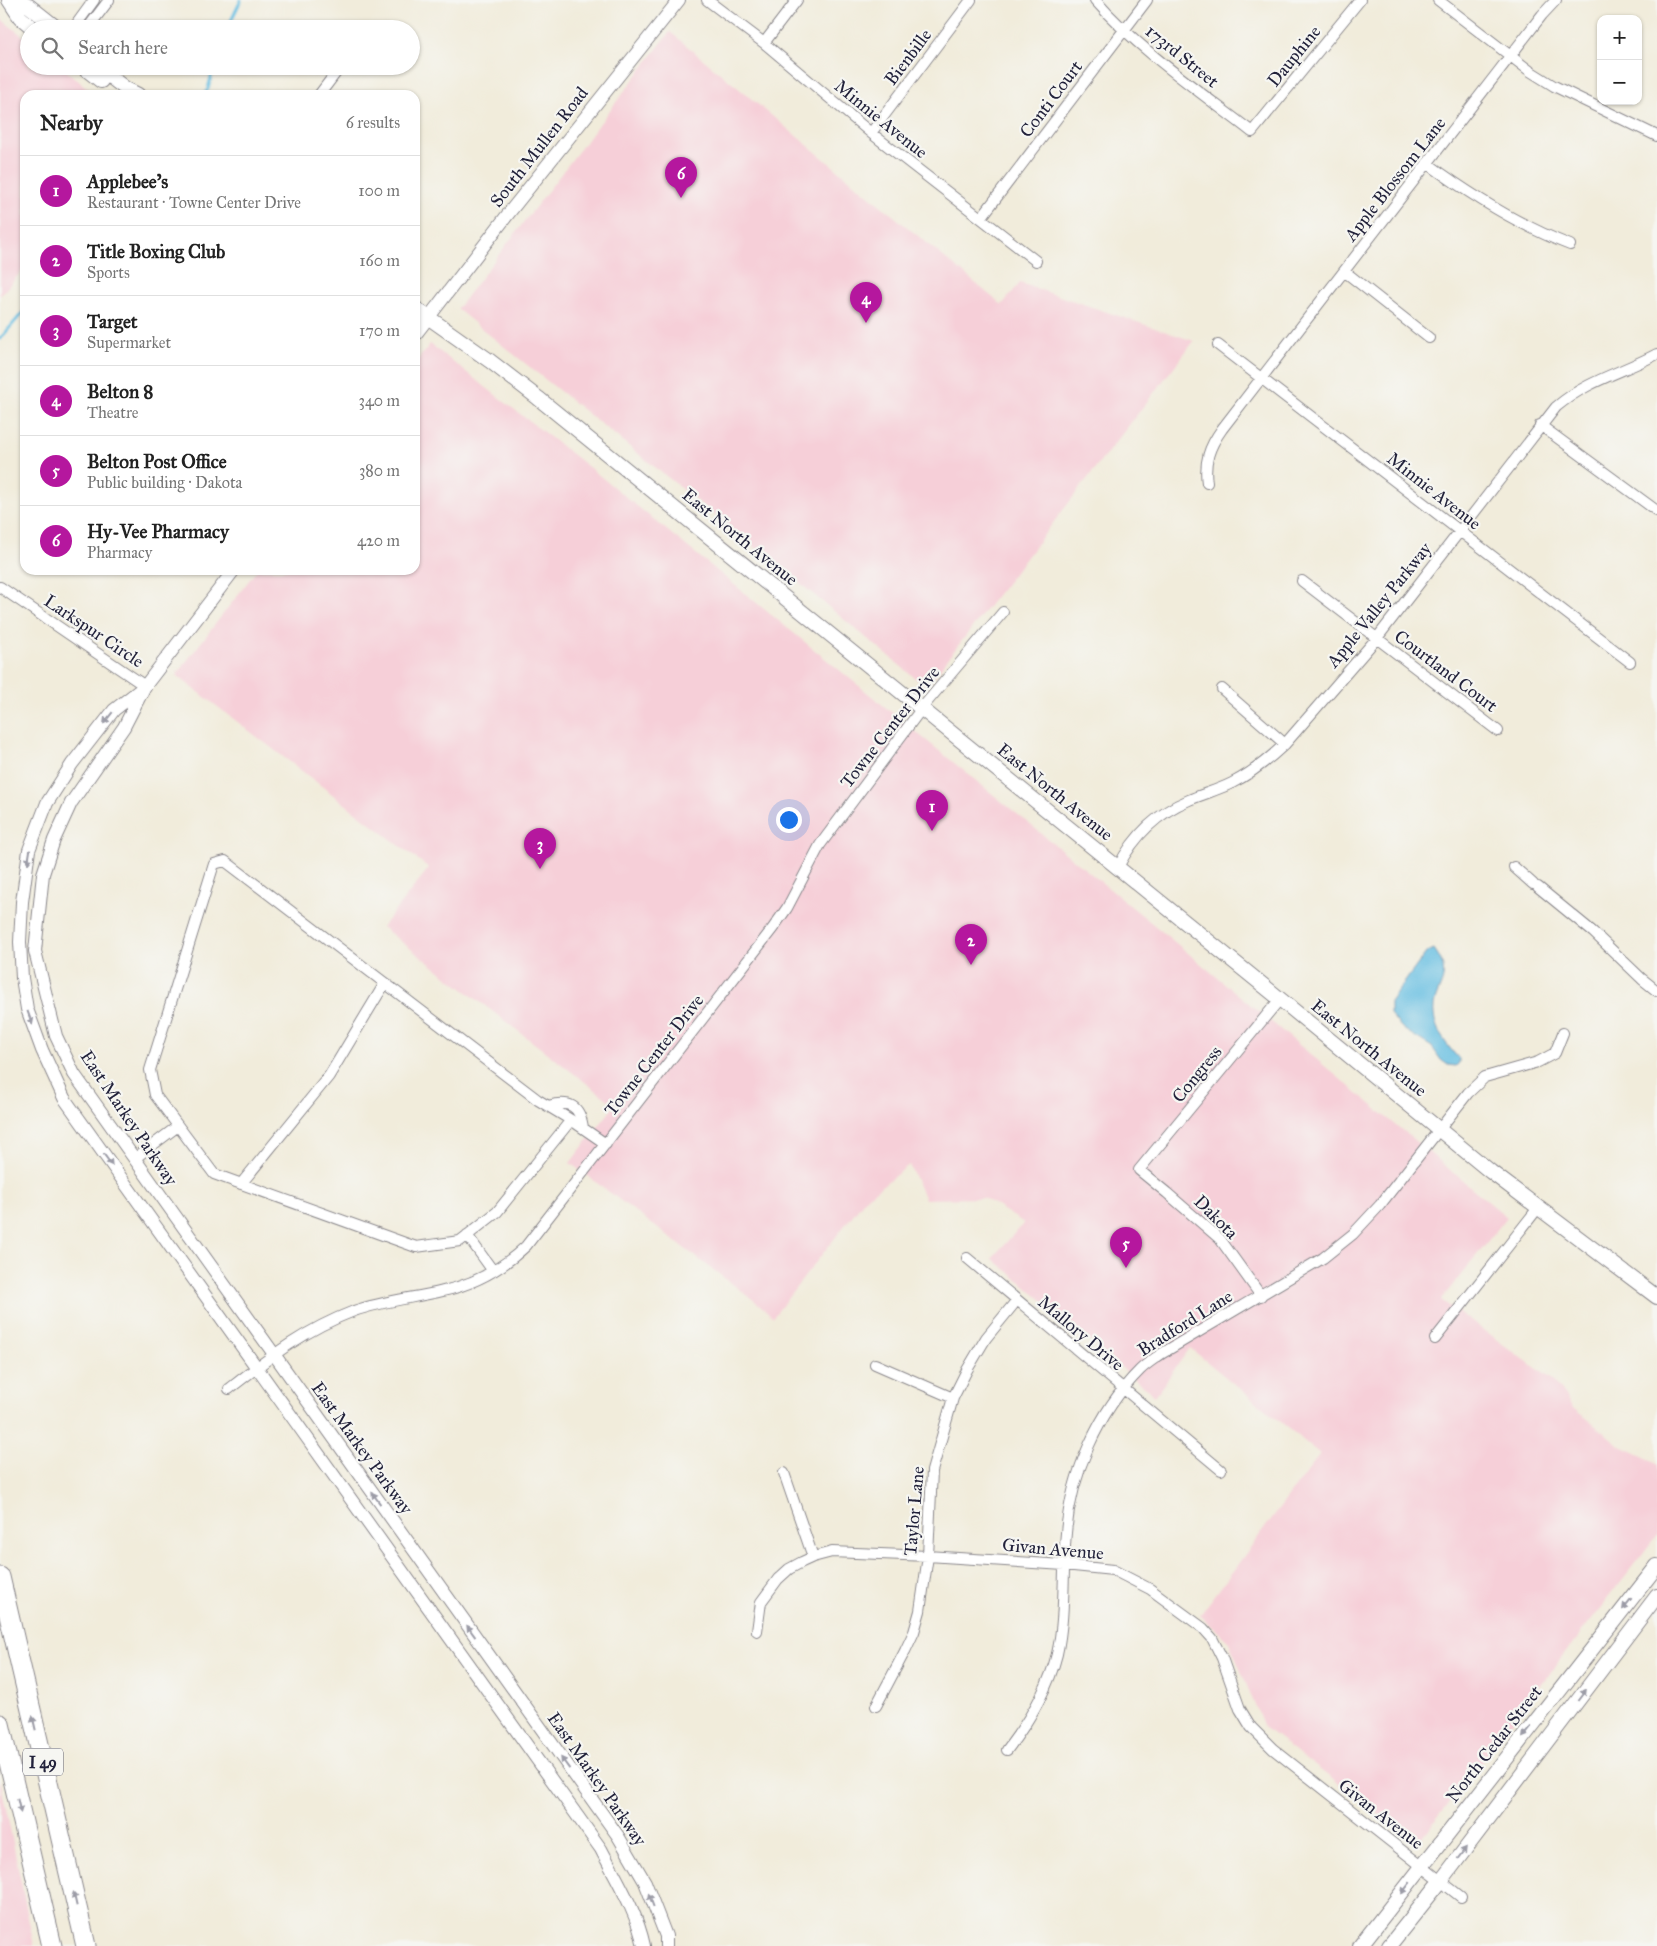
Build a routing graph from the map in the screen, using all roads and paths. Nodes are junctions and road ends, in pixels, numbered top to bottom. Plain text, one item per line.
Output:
1 (10, 0) edge
2 (94, 0) edge
3 (110, 0) edge
4 (679, 0) edge
5 (707, 0) edge
6 (796, 0) edge
7 (971, 0) edge
8 (1095, 0) edge
9 (1147, 0) edge
10 (1360, 0) edge
11 (1438, 0) edge
12 (1556, 0) edge
13 (23, 20) edge
14 (34, 20) edge
15 (47, 20) edge
16 (79, 20) edge
17 (94, 20) edge
18 (1124, 30) junction
19 (764, 43) junction
20 (1510, 56) junction
21 (93, 75) edge
22 (108, 75) edge
23 (116, 75) edge
24 (334, 75) edge
25 (113, 90) edge
26 (128, 90) edge
27 (134, 90) edge
28 (323, 90) edge
29 (1252, 132) joint
30 (871, 133) junction
31 (1657, 136) edge
32 (1427, 163) junction
33 (981, 218) junction
34 (1570, 245) dead end
35 (1036, 262) dead end
36 (1344, 271) junction
37 (420, 311) edge
38 (428, 317) junction
39 (420, 328) edge
40 (1429, 338) dead end
41 (1218, 344) dead end
42 (1657, 354) edge
43 (1261, 378) junction
44 (1540, 425) junction
45 (1207, 484) dead end
46 (1657, 511) edge
47 (1459, 532) junction
48 (230, 575) edge
49 (1302, 581) dead end
50 (0, 587) edge
51 (1003, 612) dead end
52 (1377, 638) junction
53 (1630, 662) dead end
54 (145, 686) junction
55 (1222, 689) dead end
56 (922, 708) junction
57 (1498, 731) dead end
58 (1285, 744) junction
59 (1118, 867) junction
60 (1514, 867) dead end
61 (385, 983) junction
62 (1657, 991) edge
63 (1280, 999) junction
64 (1563, 1033) dead end
65 (548, 1106) junction
66 (571, 1120) junction
67 (178, 1126) junction
68 (583, 1128) junction
69 (1440, 1130) junction
70 (606, 1144) junction
71 (134, 1159) junction
72 (1139, 1170) joint
73 (241, 1184) junction
74 (1538, 1208) junction
75 (467, 1235) junction
76 (967, 1258) dead end
77 (492, 1271) junction
78 (1261, 1296) junction
79 (1657, 1297) edge
80 (1017, 1300) junction
81 (1435, 1339) dead end
82 (274, 1355) junction
83 (875, 1364) dead end
84 (257, 1368) junction
85 (229, 1389) dead end
86 (1123, 1389) junction
87 (953, 1398) junction
88 (1221, 1470) dead end
89 (784, 1473) dead end
90 (928, 1556) junction
91 (813, 1557) junction
92 (1064, 1565) junction
93 (1657, 1566) edge
94 (0, 1577) edge
95 (1657, 1596) edge
96 (757, 1631) dead end
97 (876, 1706) dead end
98 (0, 1724) edge
99 (1006, 1750) dead end
100 (1422, 1867) junction
101 (1440, 1881) junction
102 (1461, 1897) dead end
103 (52, 1946) edge
104 (86, 1946) edge
105 (644, 1946) edge
106 (666, 1946) edge
107 (1360, 1946) edge
108 (1389, 1946) edge

1 - 13 main road
1 - 14 main road
1 - 15 main road
2 - 16 street
3 - 17 street
4 - 38 street, South Mullen Road
5 - 19 street, Minnie Avenue
6 - 19 street
7 - 30 street, Bienbille
8 - 18 street, 173rd Street
9 - 18 street, Conti Court
10 - 29 street, Dauphine
11 - 20 street
12 - 20 street, Apple Blossom Lane
18 - 29 street, 173rd Street
18 - 33 street, Conti Court
19 - 30 street, Minnie Avenue
20 - 31 street
20 - 32 street, Apple Blossom Lane
21 - 25 main road
22 - 26 main road
23 - 27 main road
24 - 28 street
30 - 33 street, Minnie Avenue
32 - 34 street
32 - 36 street, Apple Blossom Lane
33 - 35 street, Minnie Avenue
36 - 40 street
36 - 43 street, Apple Blossom Lane
37 - 38 main road, East North Avenue
38 - 39 street, South Mullen Road
38 - 56 main road, East North Avenue
41 - 43 street, Minnie Avenue
42 - 44 street, Apple Valley Parkway
43 - 45 street, Apple Blossom Lane
43 - 47 street, Minnie Avenue
44 - 46 street
44 - 47 street, Apple Valley Parkway
47 - 52 street, Apple Valley Parkway
47 - 53 street, Minnie Avenue
48 - 54 street
49 - 52 street, Courtland Court
50 - 54 street, Larkspur Circle
51 - 56 street, Towne Center Drive
52 - 57 street, Courtland Court
52 - 58 street, Apple Valley Parkway
54 - 71 street, East Markey Parkway
54 -> 84 street, East Markey Parkway
55 - 58 street
56 - 59 main road, East North Avenue
56 - 70 street, Towne Center Drive
58 - 59 street, Apple Valley Parkway
59 - 63 main road, East North Avenue
60 - 62 street
61 - 65 street
61 - 67 street
61 - 73 street
63 - 69 main road, East North Avenue
63 - 72 street, Congress
64 - 69 street, Bradford Lane
65 - 66 street
65 - 68 street
66 - 68 street
66 - 75 street
67 - 71 street
67 - 73 street
68 - 70 street
69 - 74 main road, East North Avenue
69 - 78 street, Bradford Lane
70 - 77 street, Towne Center Drive
71 - 82 street, East Markey Parkway
72 - 78 street, Dakota
73 - 75 street
74 - 79 main road, East North Avenue
74 - 81 street
75 - 77 street
76 - 80 street, Mallory Drive
77 - 82 street, Towne Center Drive
78 - 86 street, Bradford Lane
80 - 86 street, Mallory Drive
80 - 87 street, Taylor Lane
82 - 84 street, Towne Center Drive
106 -> 82 street, East Markey Parkway
83 - 87 street
84 - 85 street, Towne Center Drive
84 - 105 street, East Markey Parkway
86 - 88 street, Mallory Drive
86 - 92 street, Bradford Lane
87 - 90 street, Taylor Lane
89 - 91 street
90 - 91 street, Givan Avenue
90 - 92 street, Givan Avenue
90 - 97 street, Taylor Lane
91 - 96 street, Givan Avenue
92 - 99 street, Bradford Lane
92 - 100 street, Givan Avenue
93 -> 100 main road, North Cedar Street
104 -> 94 highway, I 49
101 -> 95 main road
98 -> 103 highway, I 49
100 - 101 street, Givan Avenue
100 -> 107 main road, North Cedar Street
101 - 102 street, Givan Avenue
101 - 108 main road

